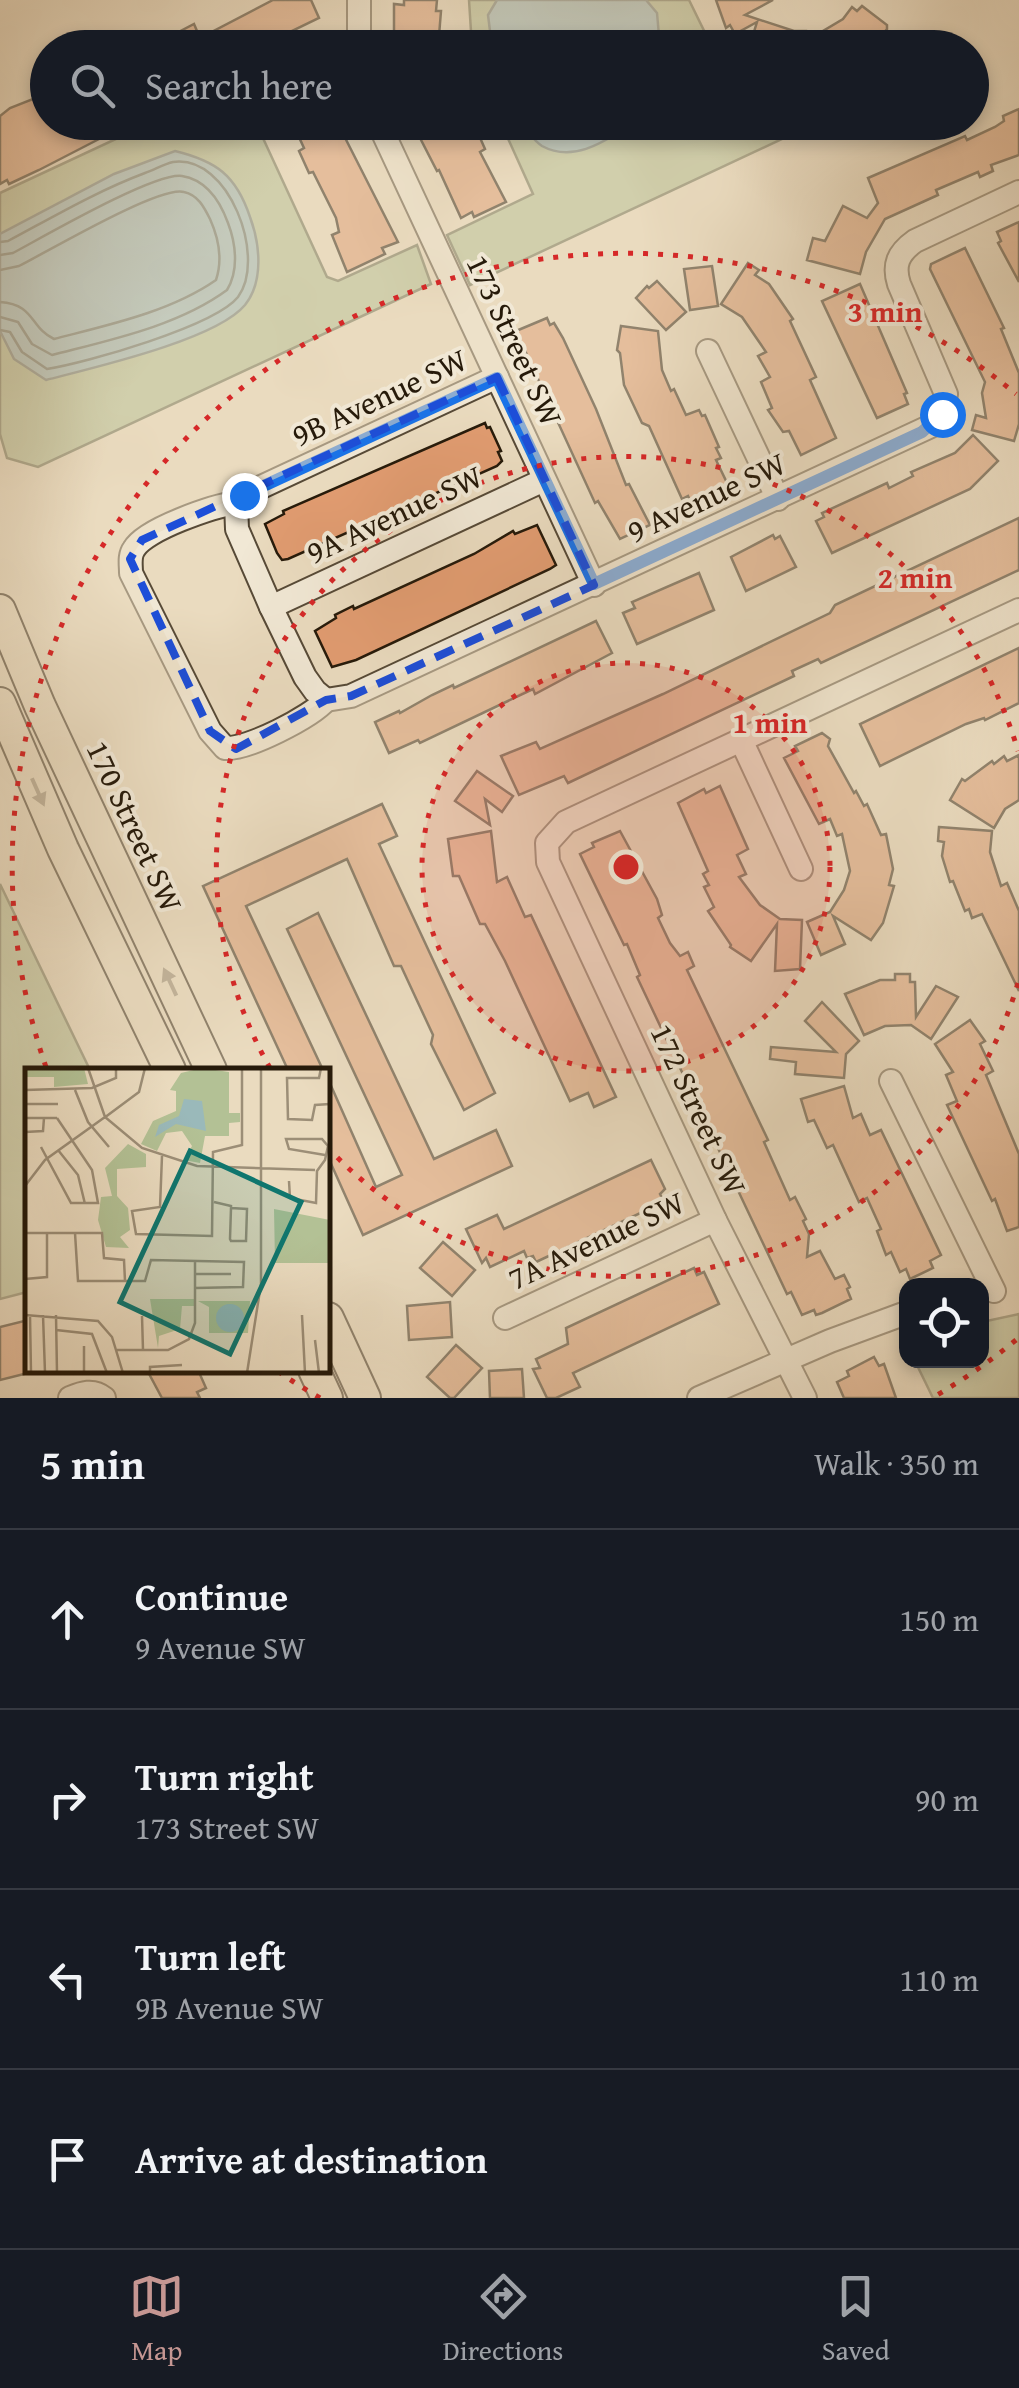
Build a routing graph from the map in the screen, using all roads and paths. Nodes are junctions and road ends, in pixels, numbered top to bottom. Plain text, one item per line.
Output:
1 (359, 0) edge
2 (359, 30) edge
3 (386, 140) edge
4 (1019, 192) edge
5 (708, 352) dead end
6 (497, 378) junction
7 (544, 480) junction
8 (778, 499) junction
9 (236, 503) junction
10 (594, 584) junction
11 (272, 607) junction
12 (0, 610) edge
13 (1019, 610) edge
14 (326, 700) junction
15 (0, 702) edge
16 (741, 740) junction
17 (801, 869) dead end
18 (169, 1068) edge
19 (210, 1068) edge
20 (891, 1081) dead end
21 (715, 1220) junction
22 (982, 1278) edge
23 (1019, 1286) edge
24 (989, 1292) edge
25 (899, 1316) edge
26 (506, 1318) dead end
27 (330, 1322) edge
28 (786, 1360) junction
29 (315, 1373) edge
30 (703, 1397) edge
31 (70, 1398) edge
32 (104, 1398) edge
33 (327, 1398) edge
34 (365, 1398) edge
35 (805, 1398) edge

1 - 2 street
3 - 6 street, 173 Street SW
4 - 8 street, 9 Avenue SW
5 - 8 street
6 - 7 street, 173 Street SW
6 - 9 street, 9B Avenue SW
7 - 10 street, 173 Street SW
7 - 11 street, 9A Avenue SW
8 - 10 street, 9 Avenue SW
9 - 11 street
9 - 14 street, 9B Avenue SW
10 - 14 street, 9 Avenue SW
11 - 14 street
19 -> 12 main road, 170 Street SW
13 - 16 street
15 -> 18 main road
16 - 17 street
16 - 21 street, 172 Street SW
20 - 22 street
21 - 26 street, 7A Avenue SW
21 - 28 street, 172 Street SW
23 - 24 street
25 - 28 street
27 - 34 main road
28 - 30 street
28 - 35 street, 172 Street SW
29 - 33 main road
31 - 32 street

